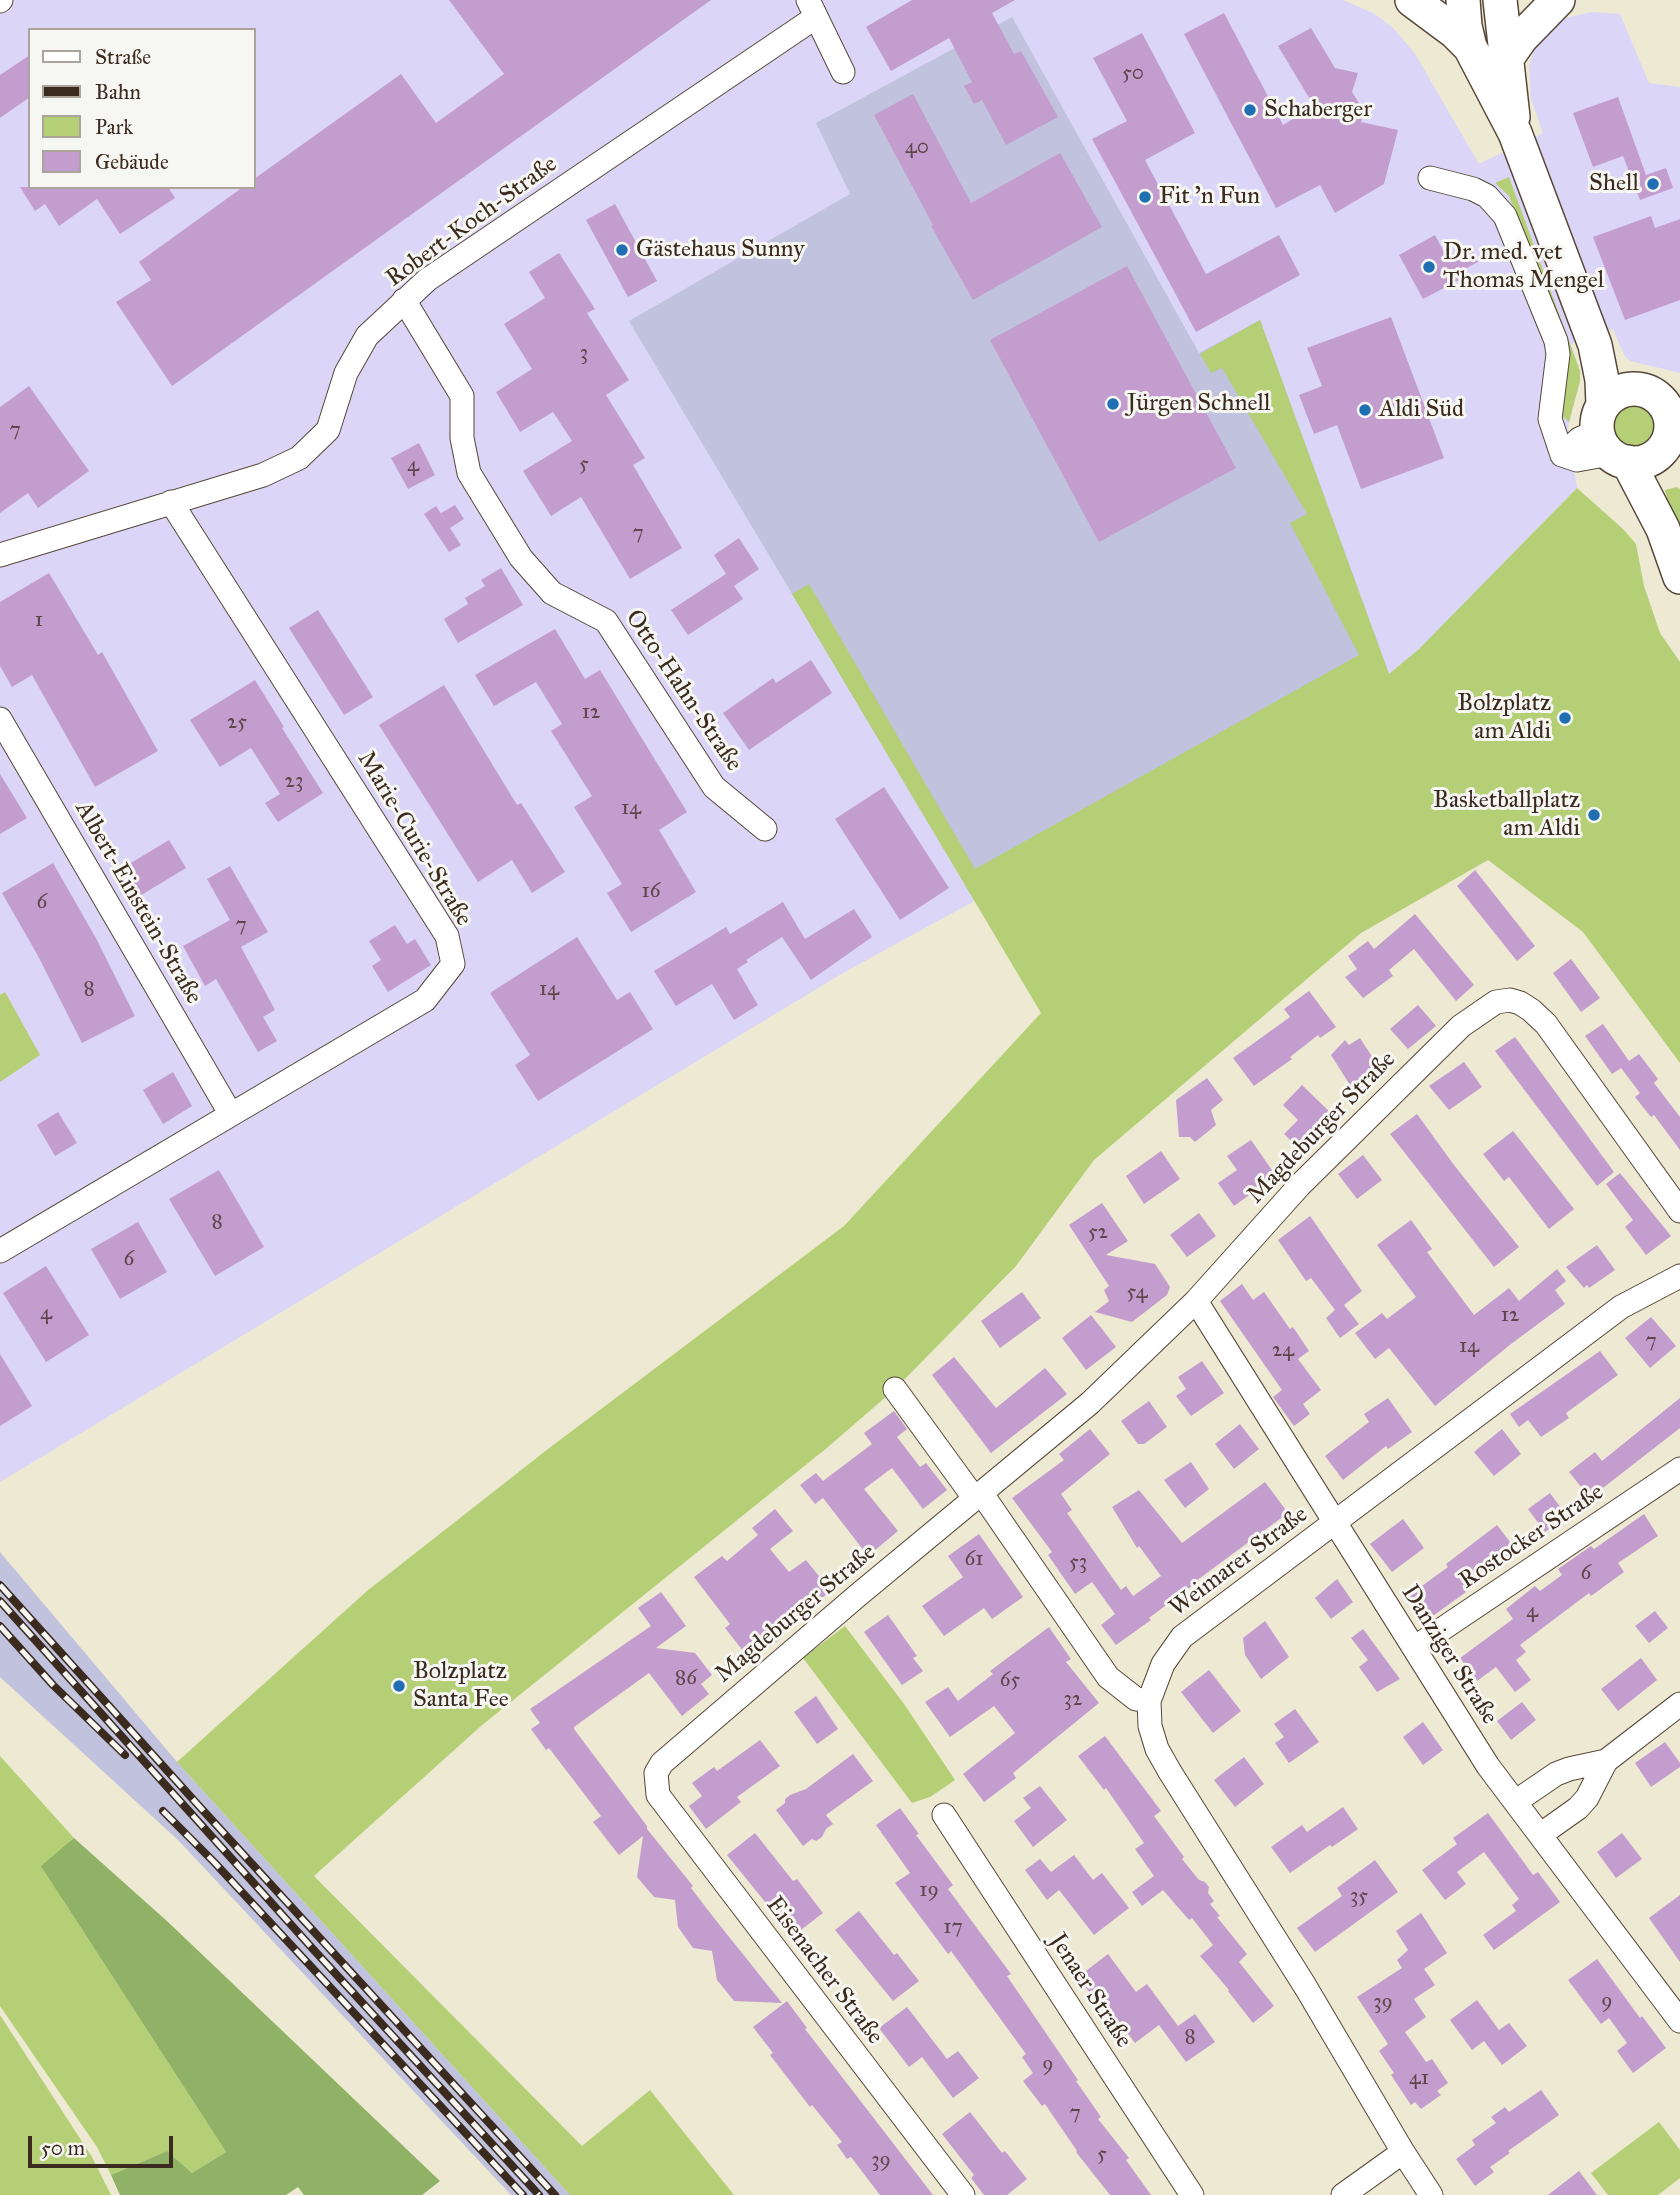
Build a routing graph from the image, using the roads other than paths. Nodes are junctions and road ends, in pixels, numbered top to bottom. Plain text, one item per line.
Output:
1 (1412, 0) edge
2 (1464, 0) edge
3 (1500, 0) edge
4 (1559, 0) edge
5 (812, 8) edge
6 (1471, 47) junction
7 (1507, 58) junction
8 (843, 72) dead end
9 (1515, 133) junction
10 (1430, 178) dead end
11 (404, 300) junction
12 (1595, 345) junction
13 (1633, 388) junction
14 (1619, 441) junction
15 (172, 502) junction
16 (0, 555) edge
17 (1680, 577) edge
18 (0, 719) edge
19 (765, 829) dead end
20 (230, 1113) junction
21 (1680, 1211) edge
22 (0, 1251) edge
23 (1680, 1276) edge
24 (1196, 1301) junction
25 (895, 1389) dead end
26 (1680, 1469) edge
27 (979, 1496) junction
28 (1335, 1522) junction
29 (1414, 1648) junction
30 (1149, 1701) junction
31 (1680, 1704) edge
32 (1606, 1760) junction
33 (656, 1773) joint
34 (1515, 1802) junction
35 (944, 1815) dead end
36 (1540, 1835) junction
37 (1680, 2021) edge
38 (1403, 2152) junction
39 (962, 2195) edge
40 (1192, 2195) edge
41 (1343, 2195) edge
42 (1432, 2195) edge

1 - 6 main road
2 - 6 main road
3 - 7 main road
4 - 7 main road
5 - 8 street
5 - 11 street, Robert-Koch-Straße
6 - 9 main road
7 - 9 main road
9 - 12 main road
10 - 14 street
11 - 15 street, Robert-Koch-Straße
11 - 19 street, Otto-Hahn-Straße
12 - 13 main road
12 - 14 main road
13 - 14 main road
13 - 14 main road
14 - 17 main road
15 - 16 street, Robert-Koch-Straße
15 - 20 street, Marie-Curie-Straße
18 - 20 street, Albert-Einstein-Straße
20 - 22 street, Marie-Curie-Straße
21 - 24 street, Magdeburger Straße
23 - 28 street, Weimarer Straße
24 - 27 street, Magdeburger Straße
24 - 28 street, Danziger Straße
25 - 27 street
26 - 29 street, Rostocker Straße
27 - 30 street
27 - 33 street, Magdeburger Straße
28 - 29 street, Danziger Straße
28 - 30 street, Weimarer Straße
29 - 34 street, Danziger Straße
30 - 38 street, Weimarer Straße
31 - 32 street
32 - 34 street
32 - 36 street
33 - 39 street, Eisenacher Straße
34 - 36 street, Danziger Straße
35 - 40 street, Jenaer Straße
36 - 37 street, Danziger Straße
38 - 41 street
38 - 42 street, Weimarer Straße

